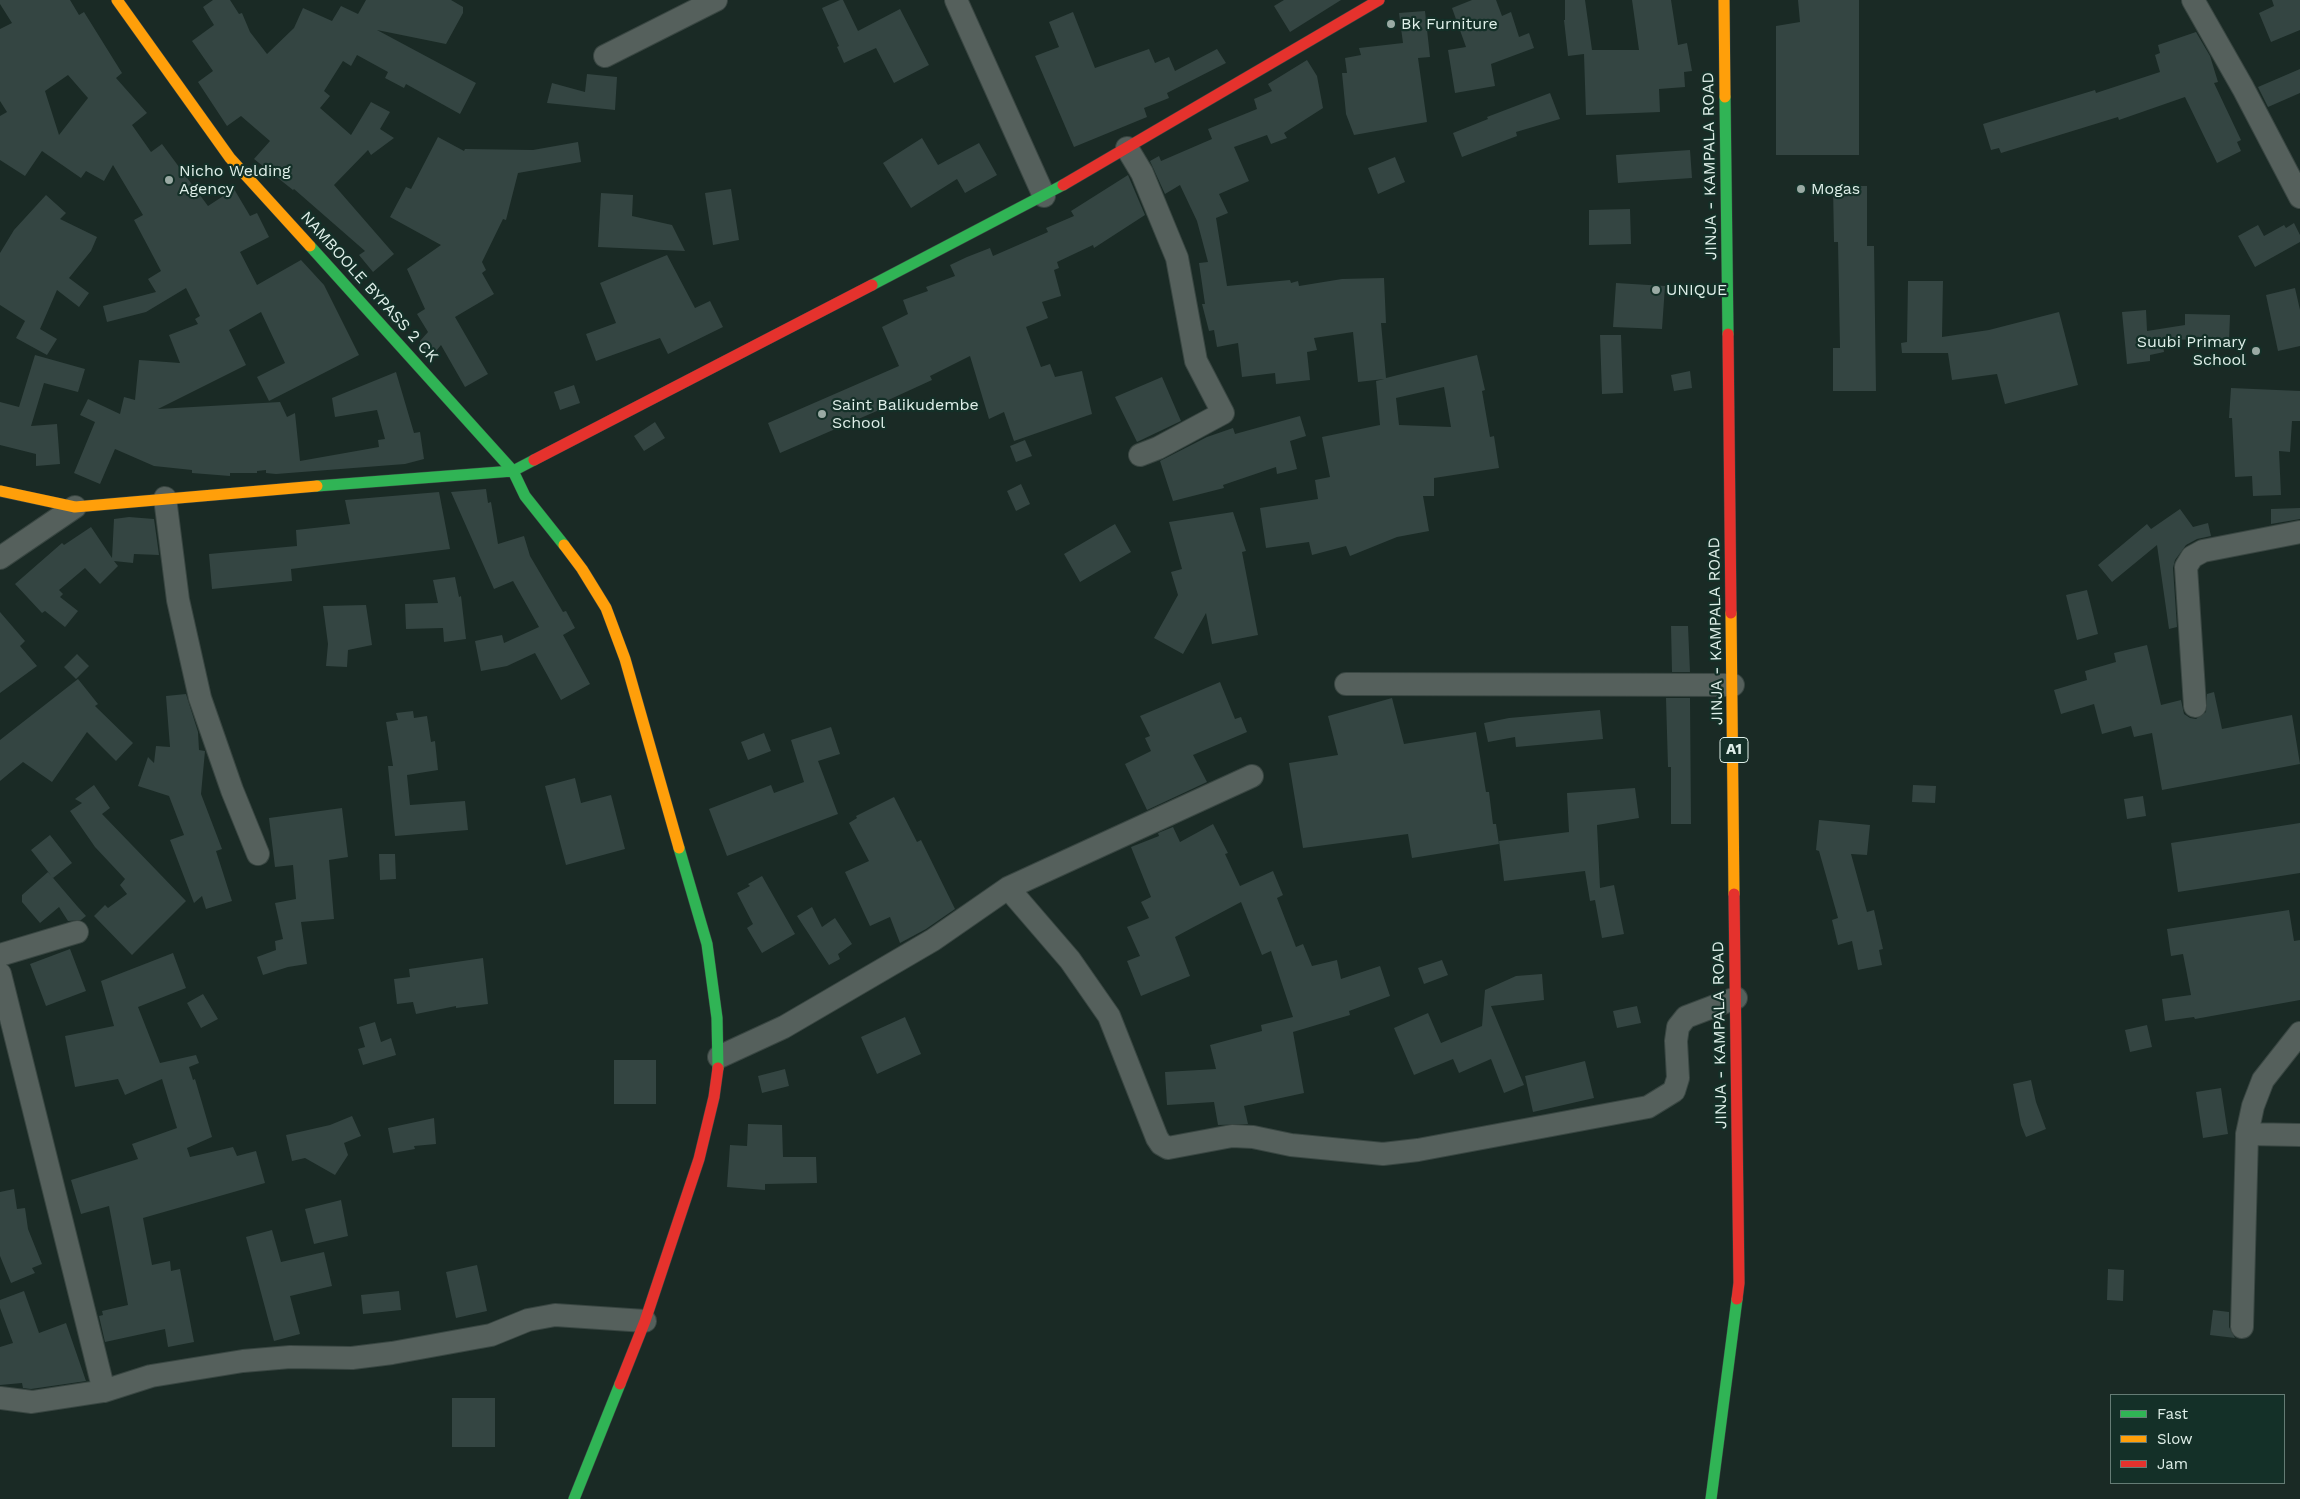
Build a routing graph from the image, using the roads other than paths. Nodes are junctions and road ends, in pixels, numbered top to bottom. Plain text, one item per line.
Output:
1 (117, 0) edge
2 (716, 0) edge
3 (956, 0) edge
4 (1378, 0) edge
5 (1724, 0) edge
6 (2193, 0) edge
7 (605, 56) dead end
8 (1127, 148) junction
9 (1044, 196) junction
10 (2300, 197) edge
11 (1140, 455) dead end
12 (513, 471) junction
13 (0, 491) edge
14 (165, 498) junction
15 (76, 507) junction
16 (2300, 532) edge
17 (0, 558) edge
18 (1346, 684) dead end
19 (1733, 685) junction
20 (2195, 706) dead end
21 (1252, 776) dead end
22 (258, 854) dead end
23 (1008, 888) junction
24 (78, 932) dead end
25 (0, 954) edge
26 (0, 974) edge
27 (1736, 998) junction
28 (2300, 1032) edge
29 (719, 1057) junction
30 (2247, 1134) junction
31 (2300, 1135) edge
32 (645, 1321) junction
33 (2242, 1328) dead end
34 (104, 1391) junction
35 (0, 1398) edge
36 (574, 1499) edge
37 (1711, 1499) edge

1 - 12 main road, NAMBOOLE BYPASS 2 CK
2 - 7 street
3 - 9 street
4 - 8 main road
5 - 19 main road, JINJA - KAMPALA ROAD / A1
6 - 10 street
8 - 9 main road
8 - 11 street
9 - 12 main road
12 - 14 main road
12 - 29 main road, NAMBOOLE BYPASS 2 CK
13 - 15 main road
14 - 15 main road
14 - 22 street
15 - 17 street
16 - 20 street
18 - 19 street
19 - 27 main road, JINJA - KAMPALA ROAD / A1
21 - 23 street
23 - 27 street
23 - 29 street
24 - 25 street
26 - 34 street
27 - 37 main road, JINJA - KAMPALA ROAD / A1
28 - 30 street
29 - 32 main road, NAMBOOLE BYPASS 2 CK
30 - 31 street
30 - 33 street
32 - 34 street
32 - 36 main road, NAMBOOLE BYPASS 2 CK
34 - 35 street

